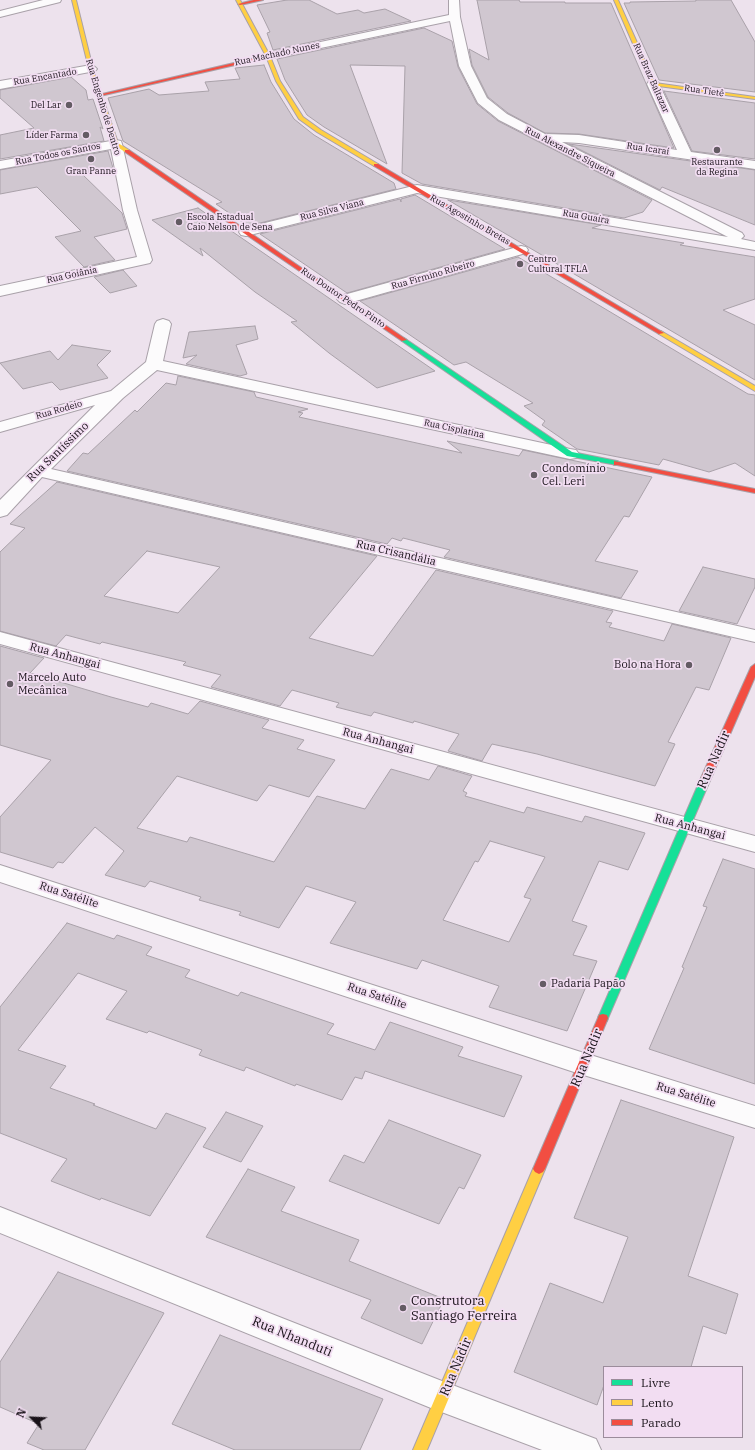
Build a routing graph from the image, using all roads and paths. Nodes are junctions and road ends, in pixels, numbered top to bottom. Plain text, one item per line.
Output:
1 (56, 0) edge
2 (74, 0) edge
3 (261, 0) edge
4 (454, 0) edge
5 (616, 0) edge
6 (239, 2) edge
7 (0, 14) edge
8 (456, 17) junction
9 (268, 56) junction
10 (90, 69) junction
11 (0, 84) edge
12 (653, 84) junction
13 (100, 95) junction
14 (755, 98) edge
15 (540, 137) junction
16 (116, 144) junction
17 (686, 155) junction
18 (0, 165) edge
19 (755, 165) edge
20 (417, 189) junction
21 (246, 232) junction
22 (755, 245) edge
23 (520, 250) junction
24 (145, 260) joint
25 (0, 291) edge
26 (345, 299) junction
27 (163, 324) dead end
28 (154, 364) junction
29 (755, 389) edge
30 (117, 394) junction
31 (0, 426) edge
32 (570, 454) junction
33 (38, 471) junction
34 (755, 492) edge
35 (0, 511) edge
36 (755, 636) edge
37 (0, 638) edge
38 (755, 667) edge
39 (686, 824) junction
40 (755, 844) edge
41 (0, 873) edge
42 (584, 1064) junction
43 (755, 1117) edge
44 (0, 1220) edge
45 (443, 1397) junction
46 (420, 1450) edge
47 (584, 1450) edge

1 - 7 street
2 - 10 street, Rua Engenho de Dentro
3 - 6 street
4 - 8 street, Rua Alexandre Siqueira
5 - 12 street, Rua Braz Baltazar
6 - 9 street, Rua Agostinho Bretas
8 - 9 street, Rua Machado Nunes
8 - 15 street, Rua Alexandre Siqueira
9 - 13 street, Rua Machado Nunes
9 - 20 street, Rua Agostinho Bretas
10 - 11 street, Rua Encantado
10 - 13 street, Rua Engenho de Dentro
12 - 14 street, Rua Tietê
12 - 17 street, Rua Braz Baltazar
13 - 16 street, Rua Engenho de Dentro
15 - 17 street, Rua Icaraí
15 - 22 street, Rua Alexandre Siqueira
16 - 18 street, Rua Todos os Santos
16 - 21 street, Rua Doutor Pedro Pinto
16 - 24 street, Rua Engenho de Dentro
17 - 19 street, Rua Icaraí
20 - 21 street, Rua Silva Viana
20 - 22 street, Rua Guaíra
20 - 23 street, Rua Agostinho Bretas
21 - 26 street, Rua Doutor Pedro Pinto
23 - 26 street, Rua Firmino Ribeiro
23 - 29 street, Rua Agostinho Bretas
24 - 25 street, Rua Goiânia
26 - 32 street, Rua Doutor Pedro Pinto
27 - 28 street
28 - 30 street
28 - 32 street, Rua Cisplatina
30 - 31 street, Rua Rodeio
30 - 33 street, Rua Santíssimo
32 - 34 street, Rua Cisplatina
33 - 35 street, Rua Santíssimo
33 - 36 street, Rua Crisandália
37 - 39 street, Rua Anhangai
38 - 39 street, Rua Nadir
39 - 40 street, Rua Anhangai
39 - 42 street, Rua Nadir
41 - 42 street, Rua Satélite
42 - 43 street, Rua Satélite
42 - 45 street, Rua Nadir
44 - 45 street, Rua Nhanduti
45 - 46 street, Rua Nadir
45 - 47 street, Rua Nhanduti

